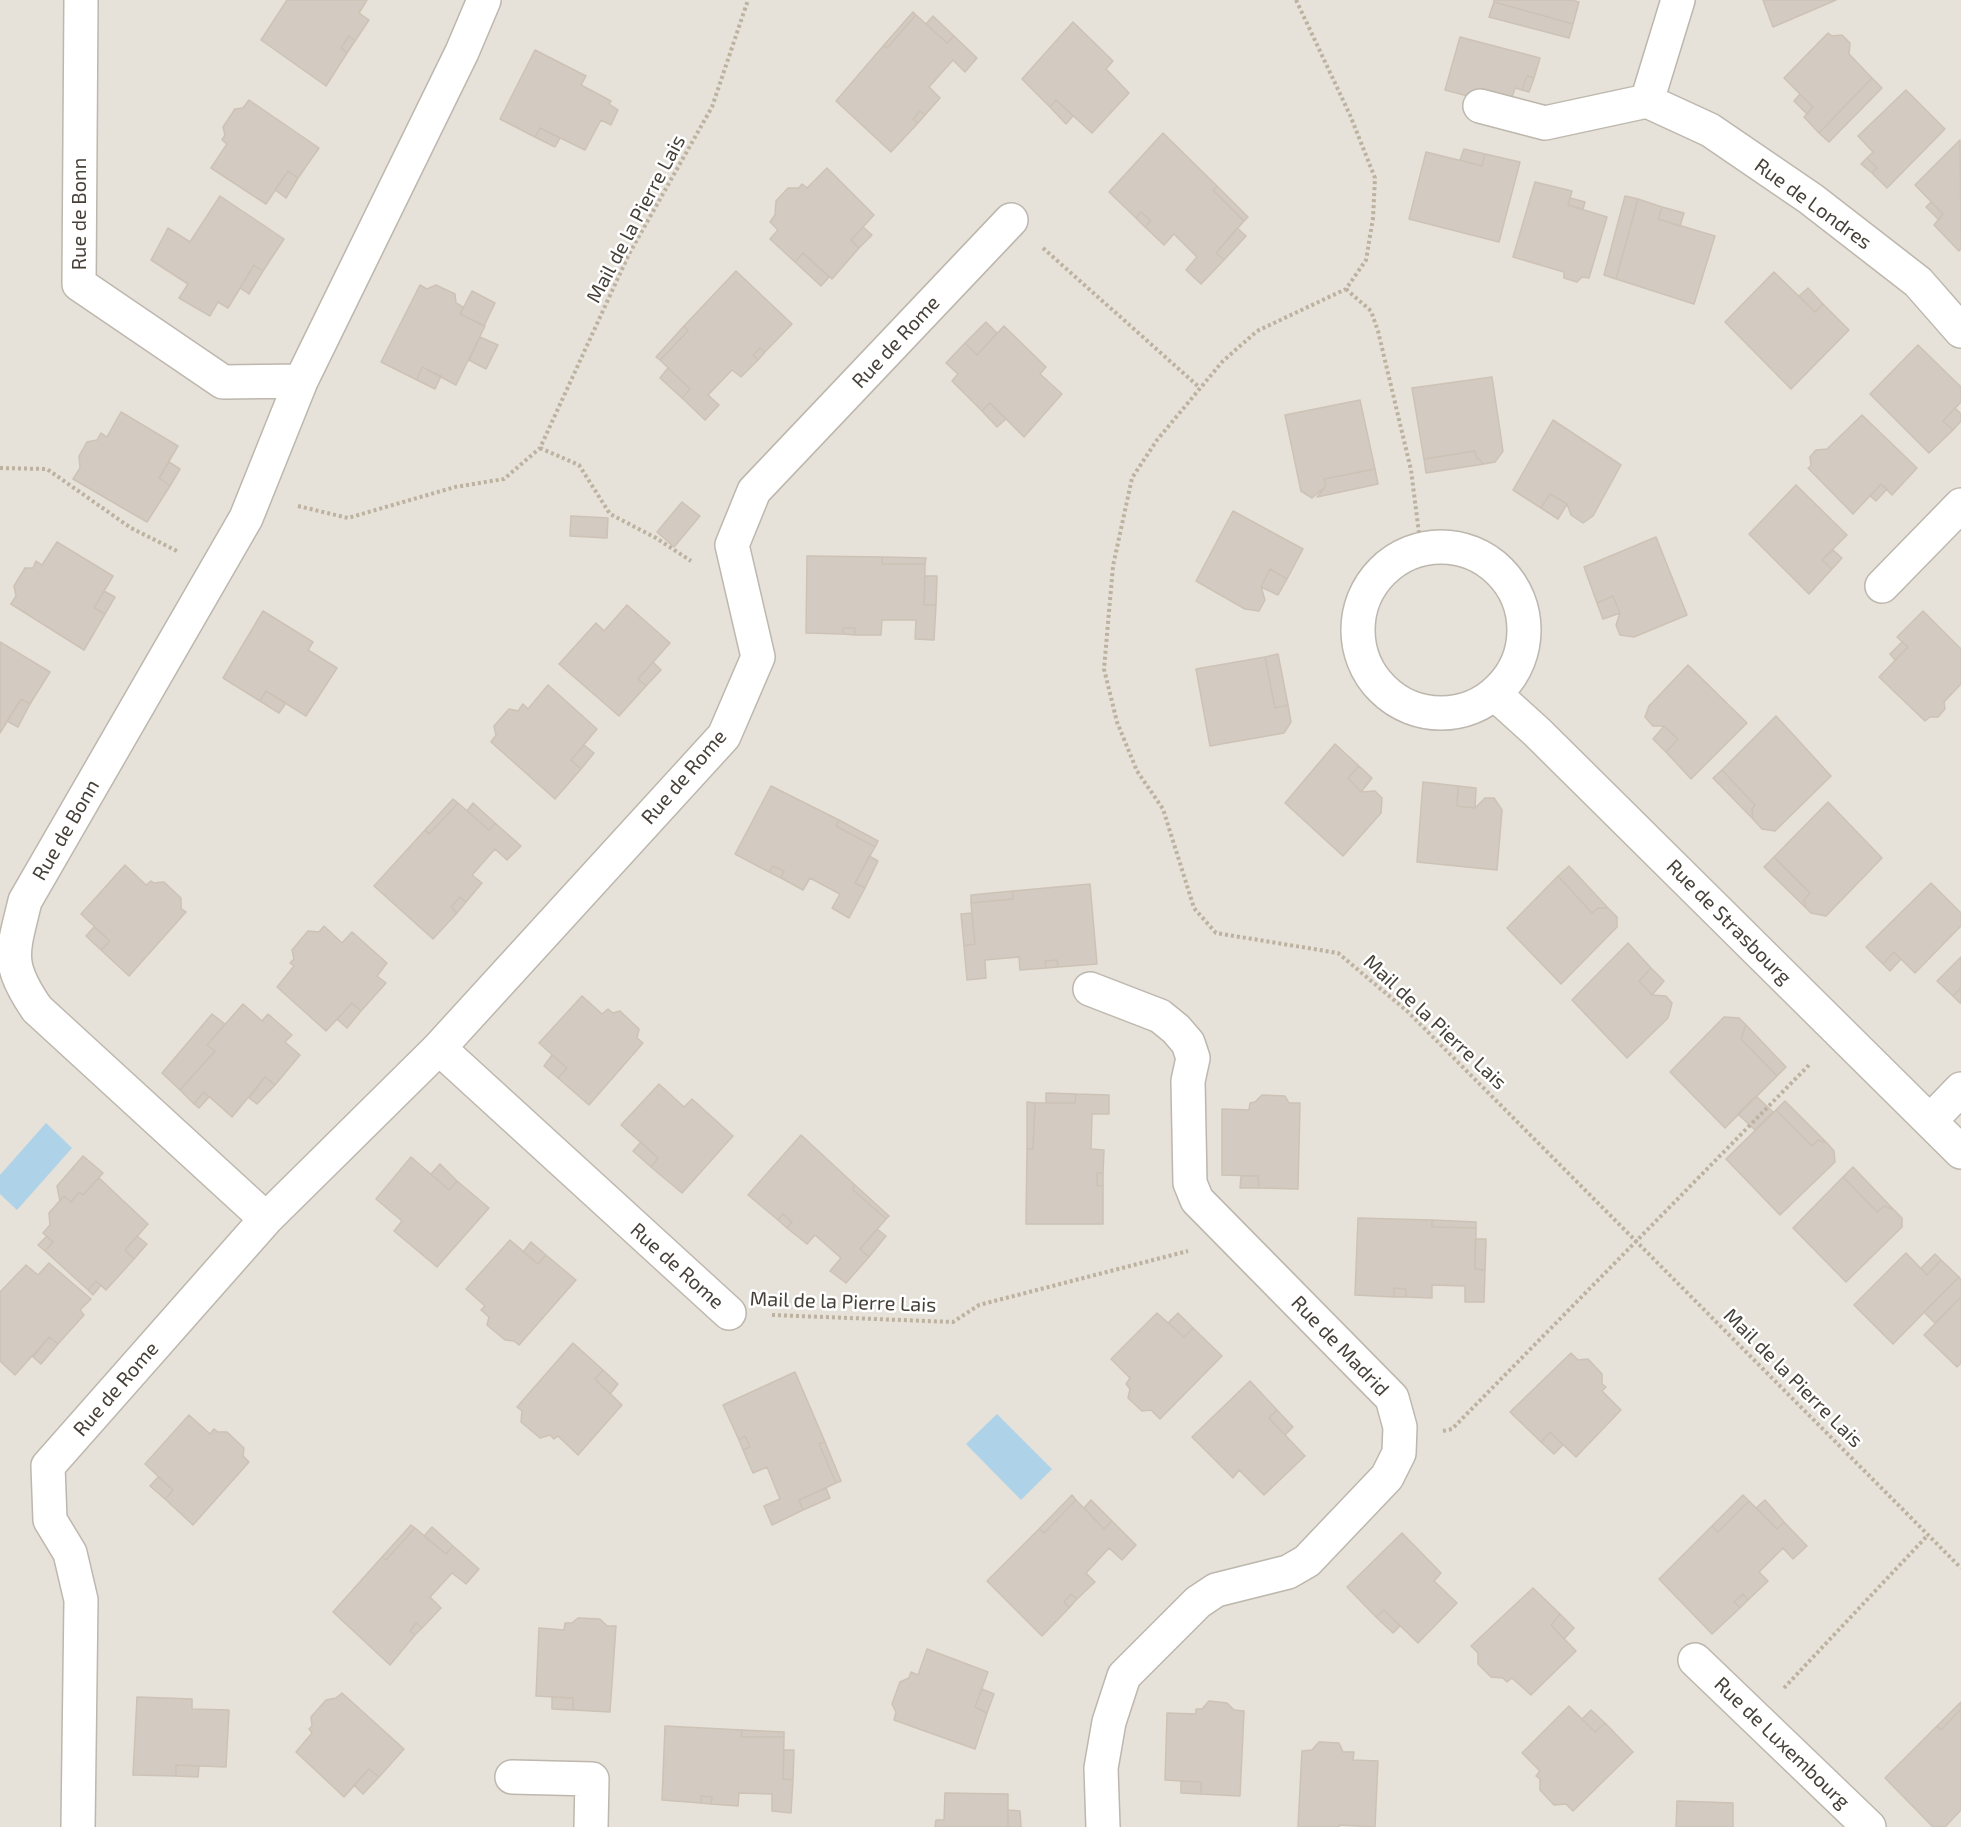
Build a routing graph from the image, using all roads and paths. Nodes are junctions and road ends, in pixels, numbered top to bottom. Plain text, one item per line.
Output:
1 (81, 0) edge
2 (484, 0) edge
3 (748, 0) edge
4 (1296, 0) edge
5 (1678, 0) edge
6 (1647, 101) junction
7 (1480, 106) dead end
8 (1011, 220) joint
9 (1346, 289) junction
10 (1961, 331) edge
11 (301, 381) junction
12 (1199, 387) junction
13 (540, 448) junction
14 (0, 468) edge
15 (254, 496) junction
16 (1961, 505) edge
17 (1420, 549) junction
18 (217, 571) junction
19 (1882, 586) dead end
20 (743, 595) junction
21 (1495, 694) junction
22 (1090, 989) dead end
23 (1840, 1033) junction
24 (439, 1048) junction
25 (1961, 1089) edge
26 (1930, 1121) junction
27 (1961, 1152) edge
28 (266, 1219) junction
29 (1229, 1232) junction
30 (1637, 1241) junction
31 (729, 1313) joint
32 (1399, 1438) junction
33 (1927, 1536) junction
34 (1961, 1568) edge
35 (1695, 1660) dead end
36 (1756, 1718) junction
37 (512, 1777) dead end
38 (78, 1827) edge
39 (591, 1827) edge
40 (1103, 1827) edge
41 (1869, 1827) edge

1 - 11 street, Rue de Bonn
2 - 11 street, Rue de Bonn
3 - 13 path, Mail de la Pierre Lais
4 - 9 path
5 - 6 street
6 - 7 street
6 - 10 street, Rue de Londres
8 - 12 path
8 - 20 street, Rue de Rome
9 - 12 path, Mail de la Pierre Lais
9 - 17 path
11 - 15 street, Rue de Bonn
12 - 30 path, Mail de la Pierre Lais
13 - 15 path, Mail de la Pierre Lais
13 - 20 path
14 - 18 path
15 - 18 street, Rue de Bonn
16 - 19 street
17 - 21 street
17 - 21 street
18 - 28 street, Rue de Bonn
20 - 24 street, Rue de Rome
21 - 23 street, Rue de Strasbourg
22 - 29 street, Rue de Madrid
23 - 26 street, Rue de Strasbourg
23 - 30 path
24 - 28 street, Rue de Rome
24 - 31 street, Rue de Rome
25 - 26 street
26 - 27 street, Rue de Strasbourg
28 - 38 street, Rue de Rome
29 - 31 path, Mail de la Pierre Lais
29 - 32 street, Rue de Madrid
30 - 32 path
30 - 33 path, Mail de la Pierre Lais
32 - 40 street, Rue de Madrid
33 - 34 path, Mail de la Pierre Lais
33 - 36 path
35 - 36 street, Rue de Luxembourg
36 - 41 street, Rue de Luxembourg
37 - 39 street

